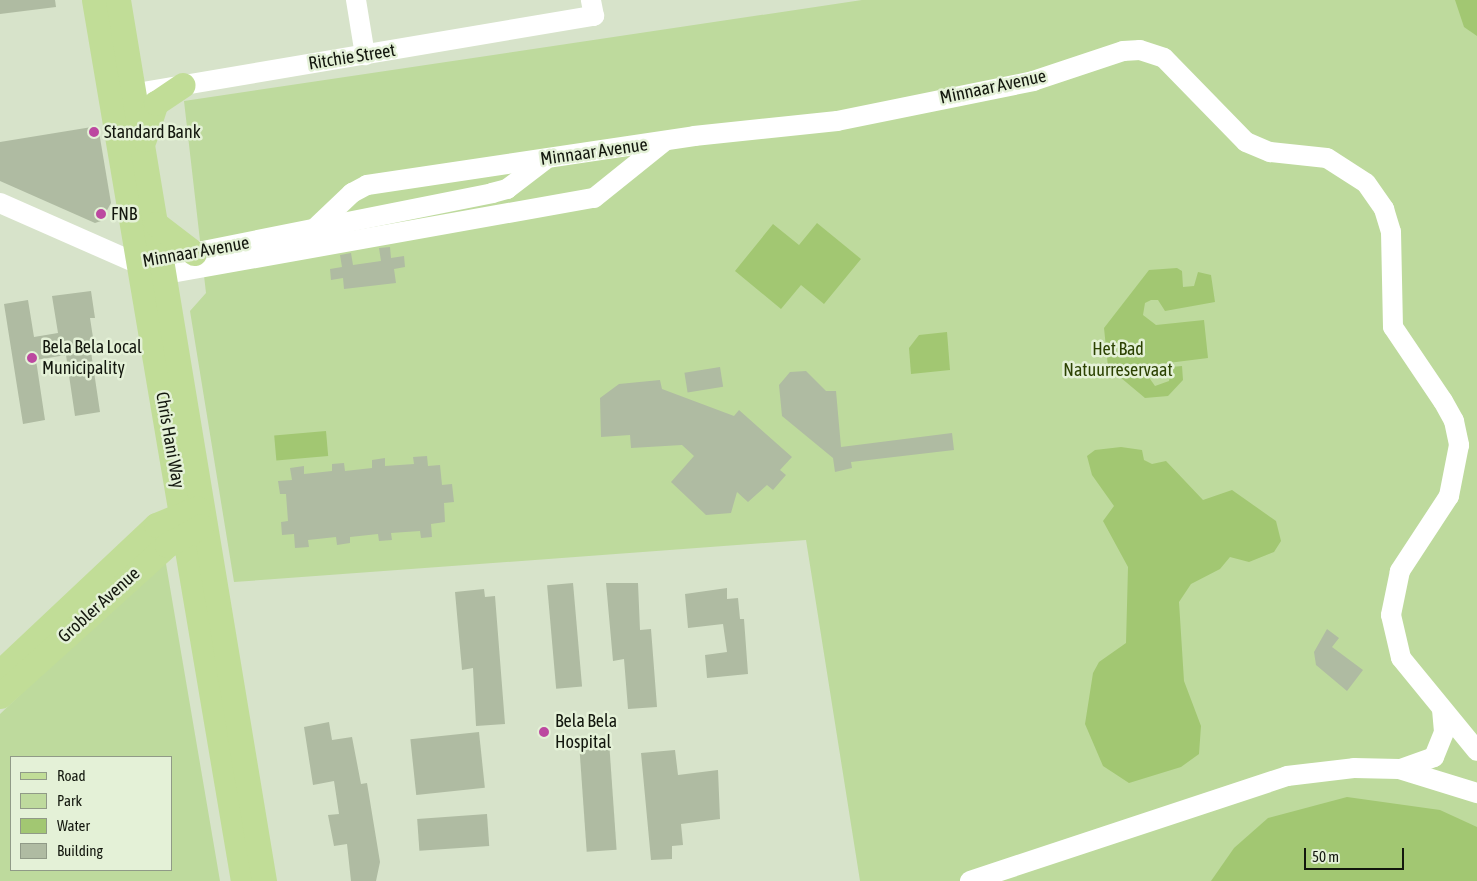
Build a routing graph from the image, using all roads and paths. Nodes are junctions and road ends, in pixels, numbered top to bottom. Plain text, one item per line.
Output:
1 (94, 0) edge
2 (118, 0) edge
3 (356, 0) edge
4 (592, 8) edge
5 (365, 55) junction
6 (183, 85) junction
7 (122, 95) junction
8 (665, 141) junction
9 (144, 157) junction
10 (547, 159) junction
11 (0, 203) edge
12 (156, 224) junction
13 (311, 232) junction
14 (194, 253) junction
15 (151, 269) junction
16 (194, 519) junction
17 (0, 672) edge
18 (222, 693) junction
19 (0, 696) edge
20 (1442, 711) junction
21 (1477, 751) edge
22 (1399, 770) junction
23 (1477, 794) edge
24 (243, 881) edge
25 (264, 881) edge
26 (970, 881) edge

1 - 7 main road, Chris Hani Way
2 - 7 main road, Chris Hani Way
3 - 5 street
4 - 5 street, Ritchie Street
5 - 6 street, Ritchie Street
6 - 7 street, Ritchie Street
6 - 9 main road
7 - 9 main road, Chris Hani Way
7 - 15 main road, Chris Hani Way
8 - 10 street, Minnaar Avenue
8 - 15 street
8 - 20 street, Minnaar Avenue
9 - 12 main road, Chris Hani Way
10 - 13 street
10 - 13 street, Minnaar Avenue
11 - 15 street, Minnaar Avenue
12 - 14 main road
12 - 15 main road, Chris Hani Way
13 - 14 street, Minnaar Avenue
14 - 15 street, Minnaar Avenue
15 - 16 main road, Chris Hani Way
16 - 17 main road, Grobler Avenue
16 - 18 main road, Chris Hani Way
16 - 19 main road, Grobler Avenue
18 - 24 main road, Chris Hani Way
18 - 25 main road, Chris Hani Way
20 - 21 street, Minnaar Avenue
20 - 22 street
22 - 23 street
22 - 26 street

